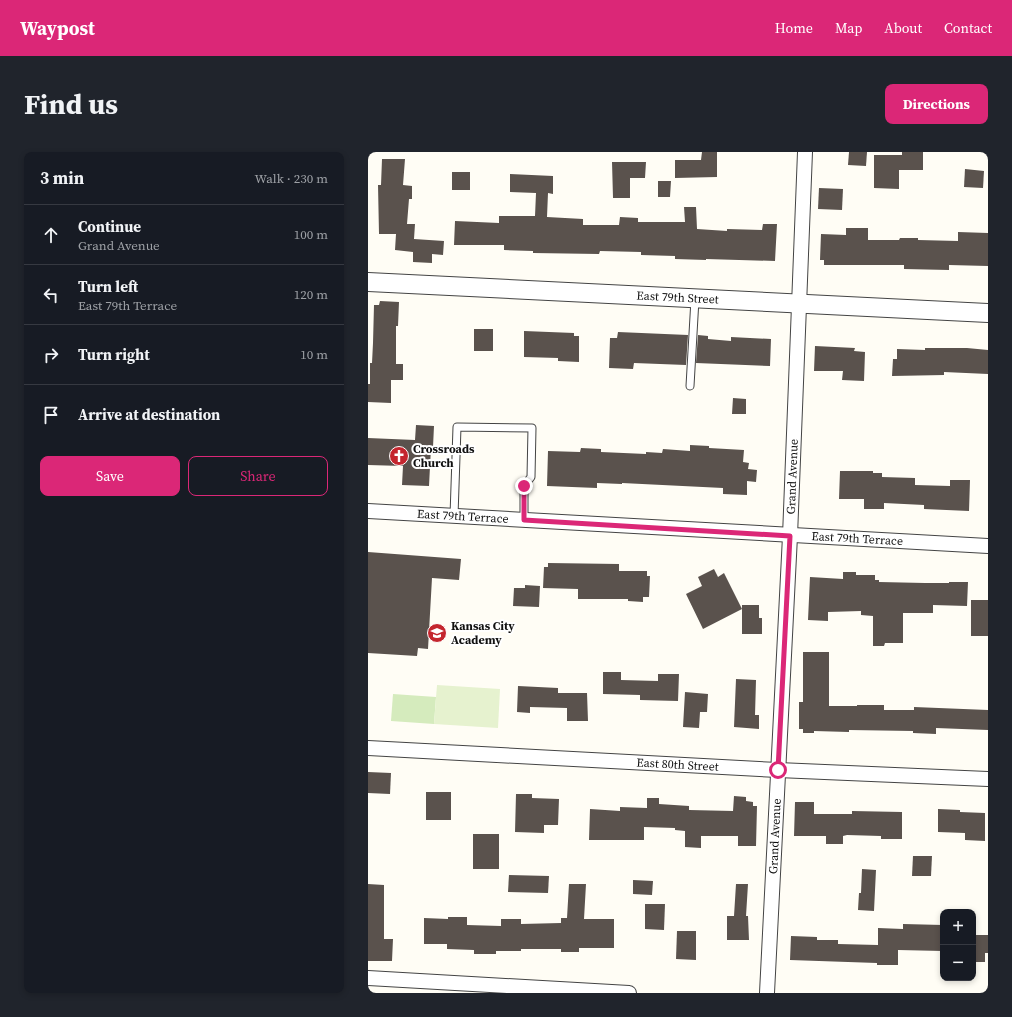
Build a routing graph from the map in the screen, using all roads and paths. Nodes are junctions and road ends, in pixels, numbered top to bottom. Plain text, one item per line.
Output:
1 (805, 152) edge
2 (368, 282) edge
3 (695, 298) junction
4 (800, 304) junction
5 (988, 312) edge
6 (690, 386) dead end
7 (368, 511) edge
8 (454, 516) junction
9 (524, 520) junction
10 (790, 536) junction
11 (988, 546) edge
12 (368, 748) edge
13 (778, 770) junction
14 (988, 780) edge
15 (368, 978) edge
16 (629, 993) edge
17 (767, 993) edge

1 - 4 street, Grand Avenue
2 - 3 street, East 79th Street
3 - 4 street, East 79th Street
3 - 6 lane
4 - 5 street, East 79th Street
4 - 10 street, Grand Avenue
7 - 8 street, East 79th Terrace
8 - 9 street, East 79th Terrace
8 - 9 lane
9 - 10 street, East 79th Terrace
10 - 11 street, East 79th Terrace
10 - 13 street, Grand Avenue
12 - 13 street, East 80th Street
13 - 14 street, East 80th Street
13 - 17 street, Grand Avenue
15 - 16 street

